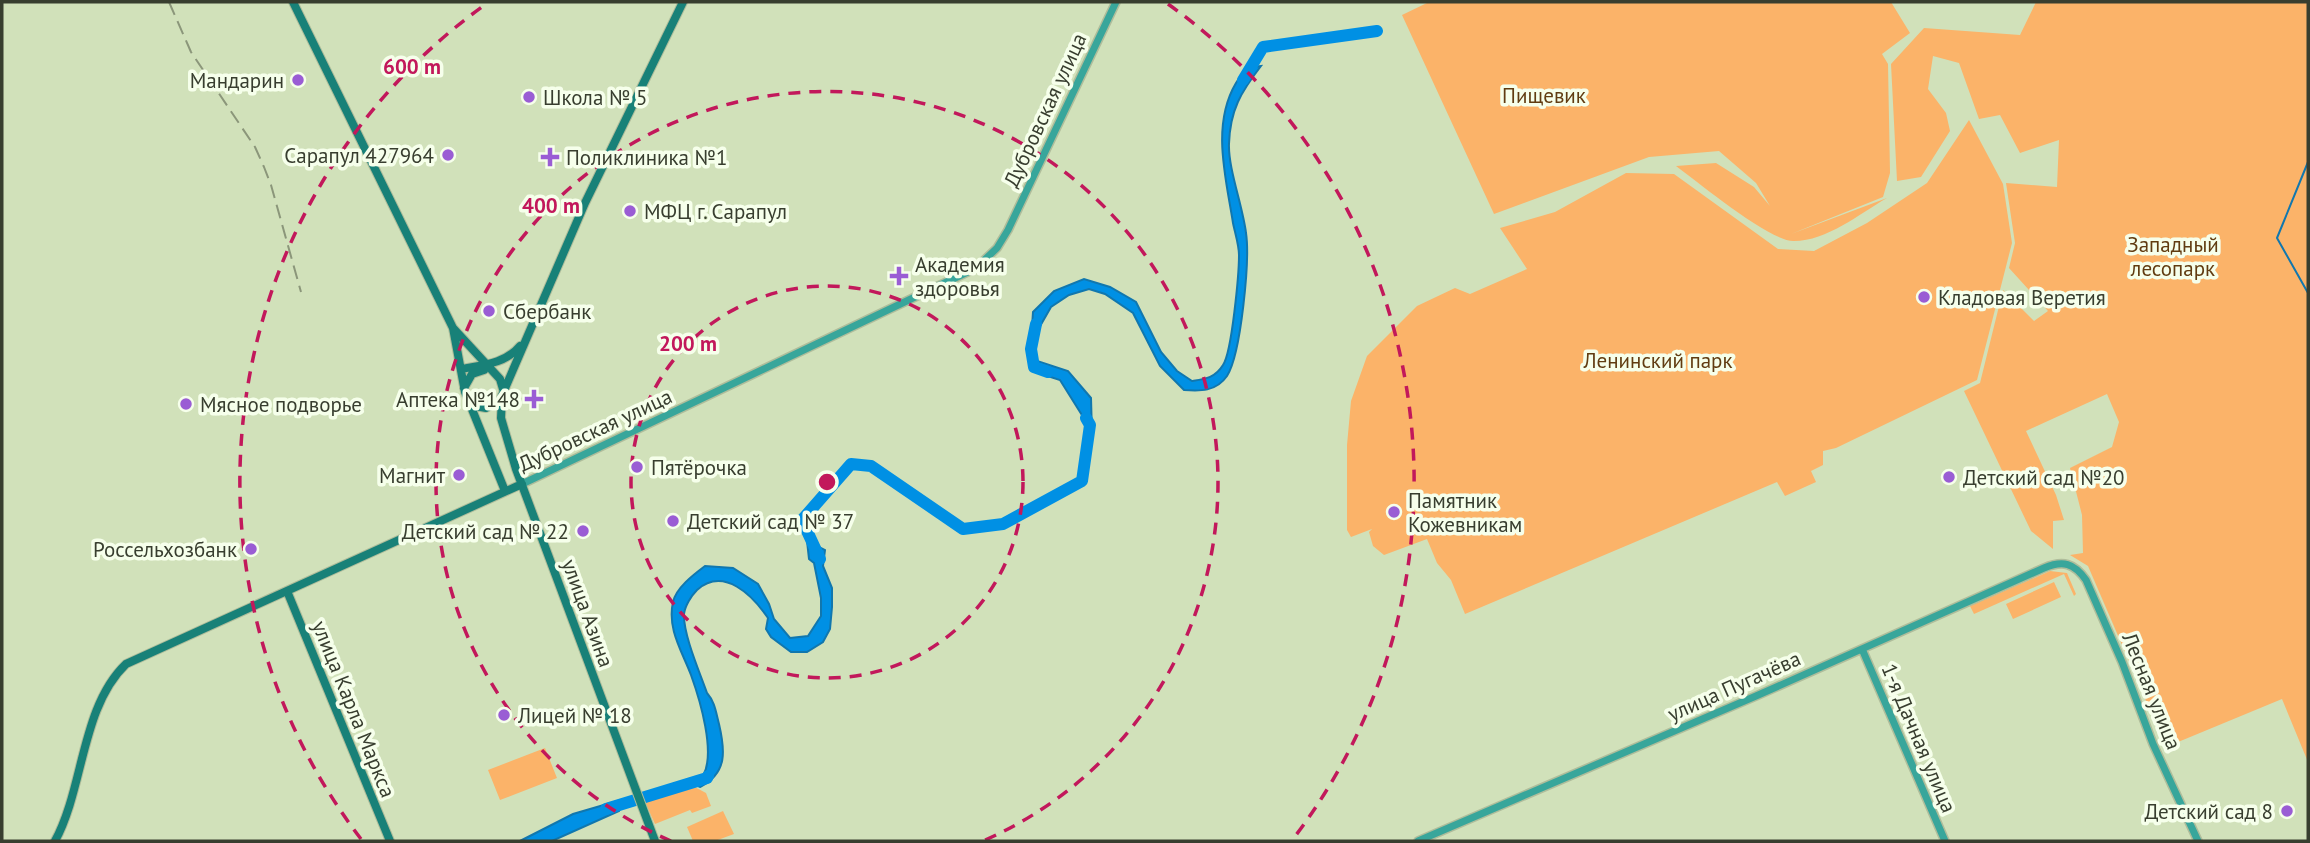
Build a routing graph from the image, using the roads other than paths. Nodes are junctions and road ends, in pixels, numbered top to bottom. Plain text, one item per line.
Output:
1 (292, 2) edge
2 (683, 2) edge
3 (1116, 2) edge
4 (534, 319) junction
5 (453, 328) junction
6 (488, 365) junction
7 (461, 369) junction
8 (496, 375) junction
9 (464, 388) junction
10 (503, 392) junction
11 (467, 398) junction
12 (522, 484) junction
13 (505, 491) junction
14 (2064, 563) joint
15 (287, 591) junction
16 (1862, 649) junction
17 (55, 841) edge
18 (390, 841) edge
19 (655, 841) edge
20 (1418, 841) edge
21 (1945, 841) edge
22 (2198, 841) edge

1 - 5 main road
2 - 4 main road
3 - 12 street, Дубровская улица
4 - 6 main road
4 - 10 main road
5 - 6 main road
5 - 7 main road
6 - 7 main road
6 - 8 main road
7 - 9 main road
8 - 9 main road
8 - 10 main road
9 - 11 main road
10 - 11 main road
10 - 12 main road, улица Азина
11 - 13 main road
12 - 13 main road, Дубровская улица
12 - 19 main road, улица Азина
13 - 15 main road, Дубровская улица
14 - 16 street, улица Пугачёва
14 - 22 street, Лесная улица
15 - 17 main road, Дубровская улица
15 - 18 main road, улица Карла Маркса
16 - 20 street, улица Пугачёва
16 - 21 street, 1-я Дачная улица

